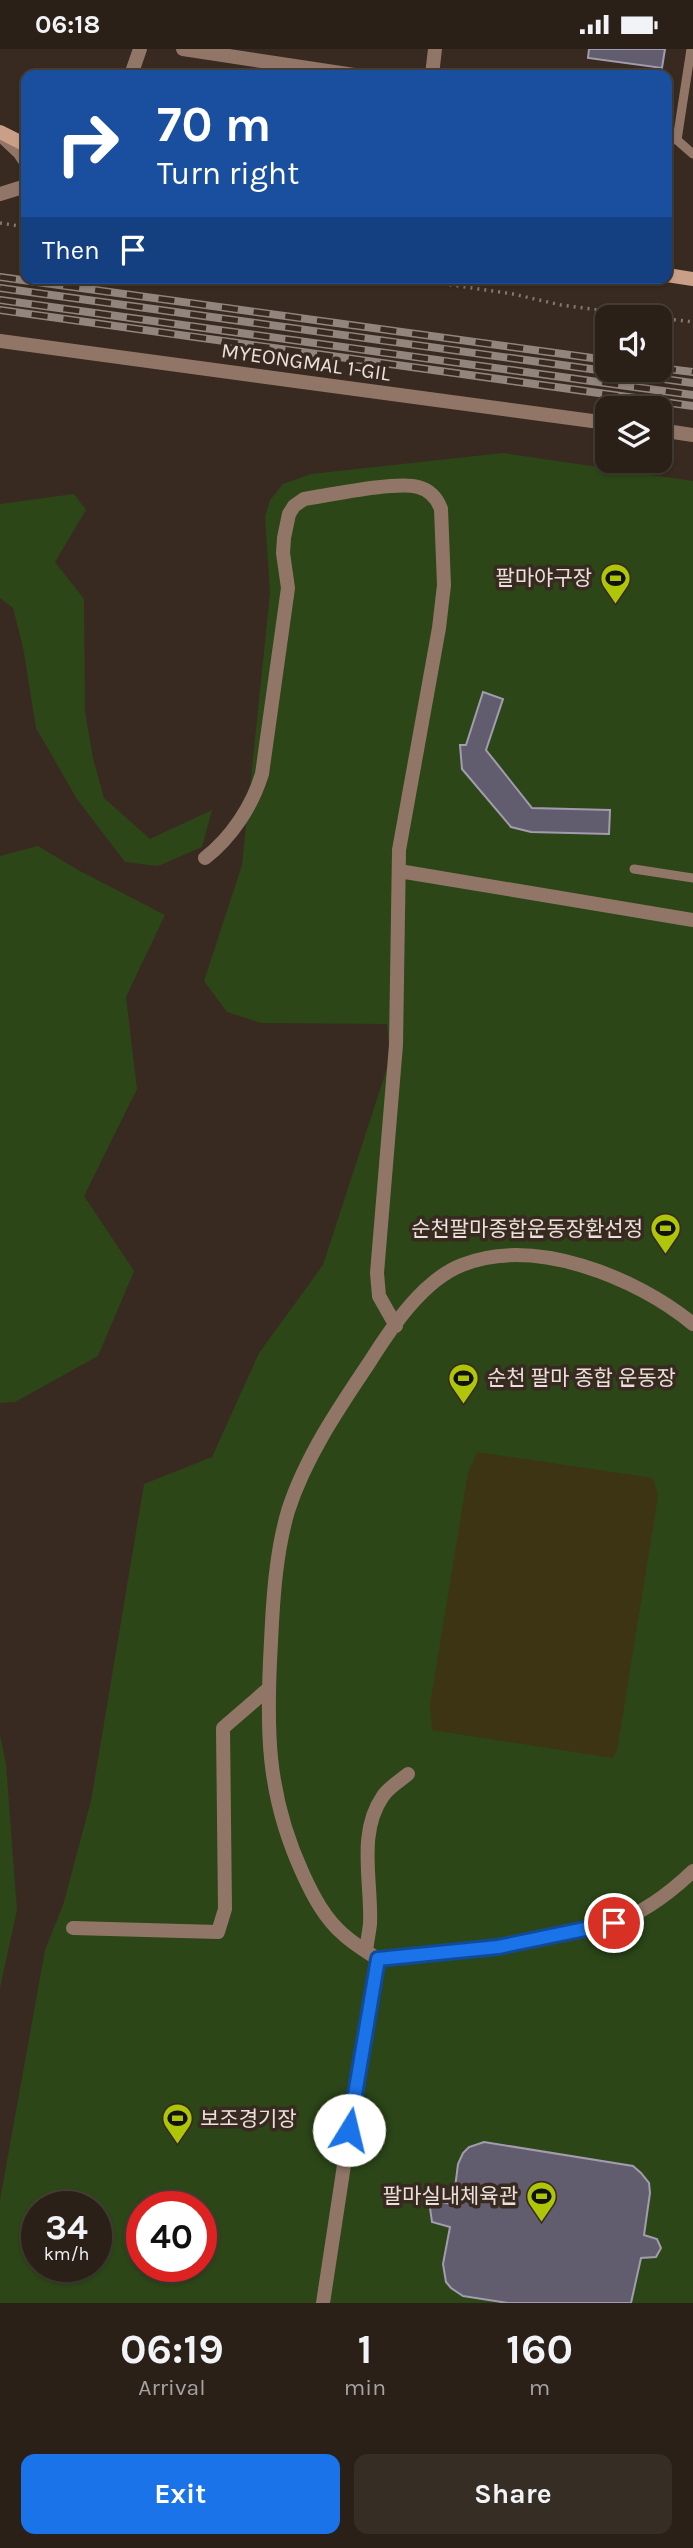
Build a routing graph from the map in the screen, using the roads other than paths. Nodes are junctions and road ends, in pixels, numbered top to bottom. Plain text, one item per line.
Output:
1 (140, 49) edge
2 (183, 49) edge
3 (435, 49) edge
4 (691, 49) edge
5 (133, 70) edge
6 (321, 70) edge
7 (433, 70) edge
8 (0, 133) edge
9 (672, 140) edge
10 (677, 140) junction
11 (21, 143) edge
12 (21, 154) edge
13 (693, 154) edge
14 (21, 188) edge
15 (0, 195) edge
16 (21, 197) edge
17 (672, 276) edge
18 (693, 279) edge
19 (0, 341) edge
20 (595, 421) edge
21 (672, 432) edge
22 (693, 435) edge
23 (205, 858) dead end
24 (634, 869) dead end
25 (399, 871) junction
26 (693, 878) edge
27 (693, 920) edge
28 (693, 1324) edge
29 (396, 1326) junction
30 (268, 1689) junction
31 (408, 1774) dead end
32 (693, 1871) edge
33 (73, 1929) dead end
34 (372, 1955) junction
35 (323, 2303) edge

1 - 5 street
2 - 6 street
3 - 7 street
4 - 10 lane
8 - 11 main road
8 - 12 street
9 - 10 lane
10 - 13 lane
14 - 15 street
15 - 16 street
17 - 18 main road
19 - 20 street, MYEONGMAL 1-GIL
21 - 22 street
23 - 25 street
24 - 26 lane
25 - 27 street
25 - 29 street
28 - 29 street
29 - 30 street
30 - 33 street
30 - 34 street
31 - 34 street
32 - 34 street
34 - 35 street

